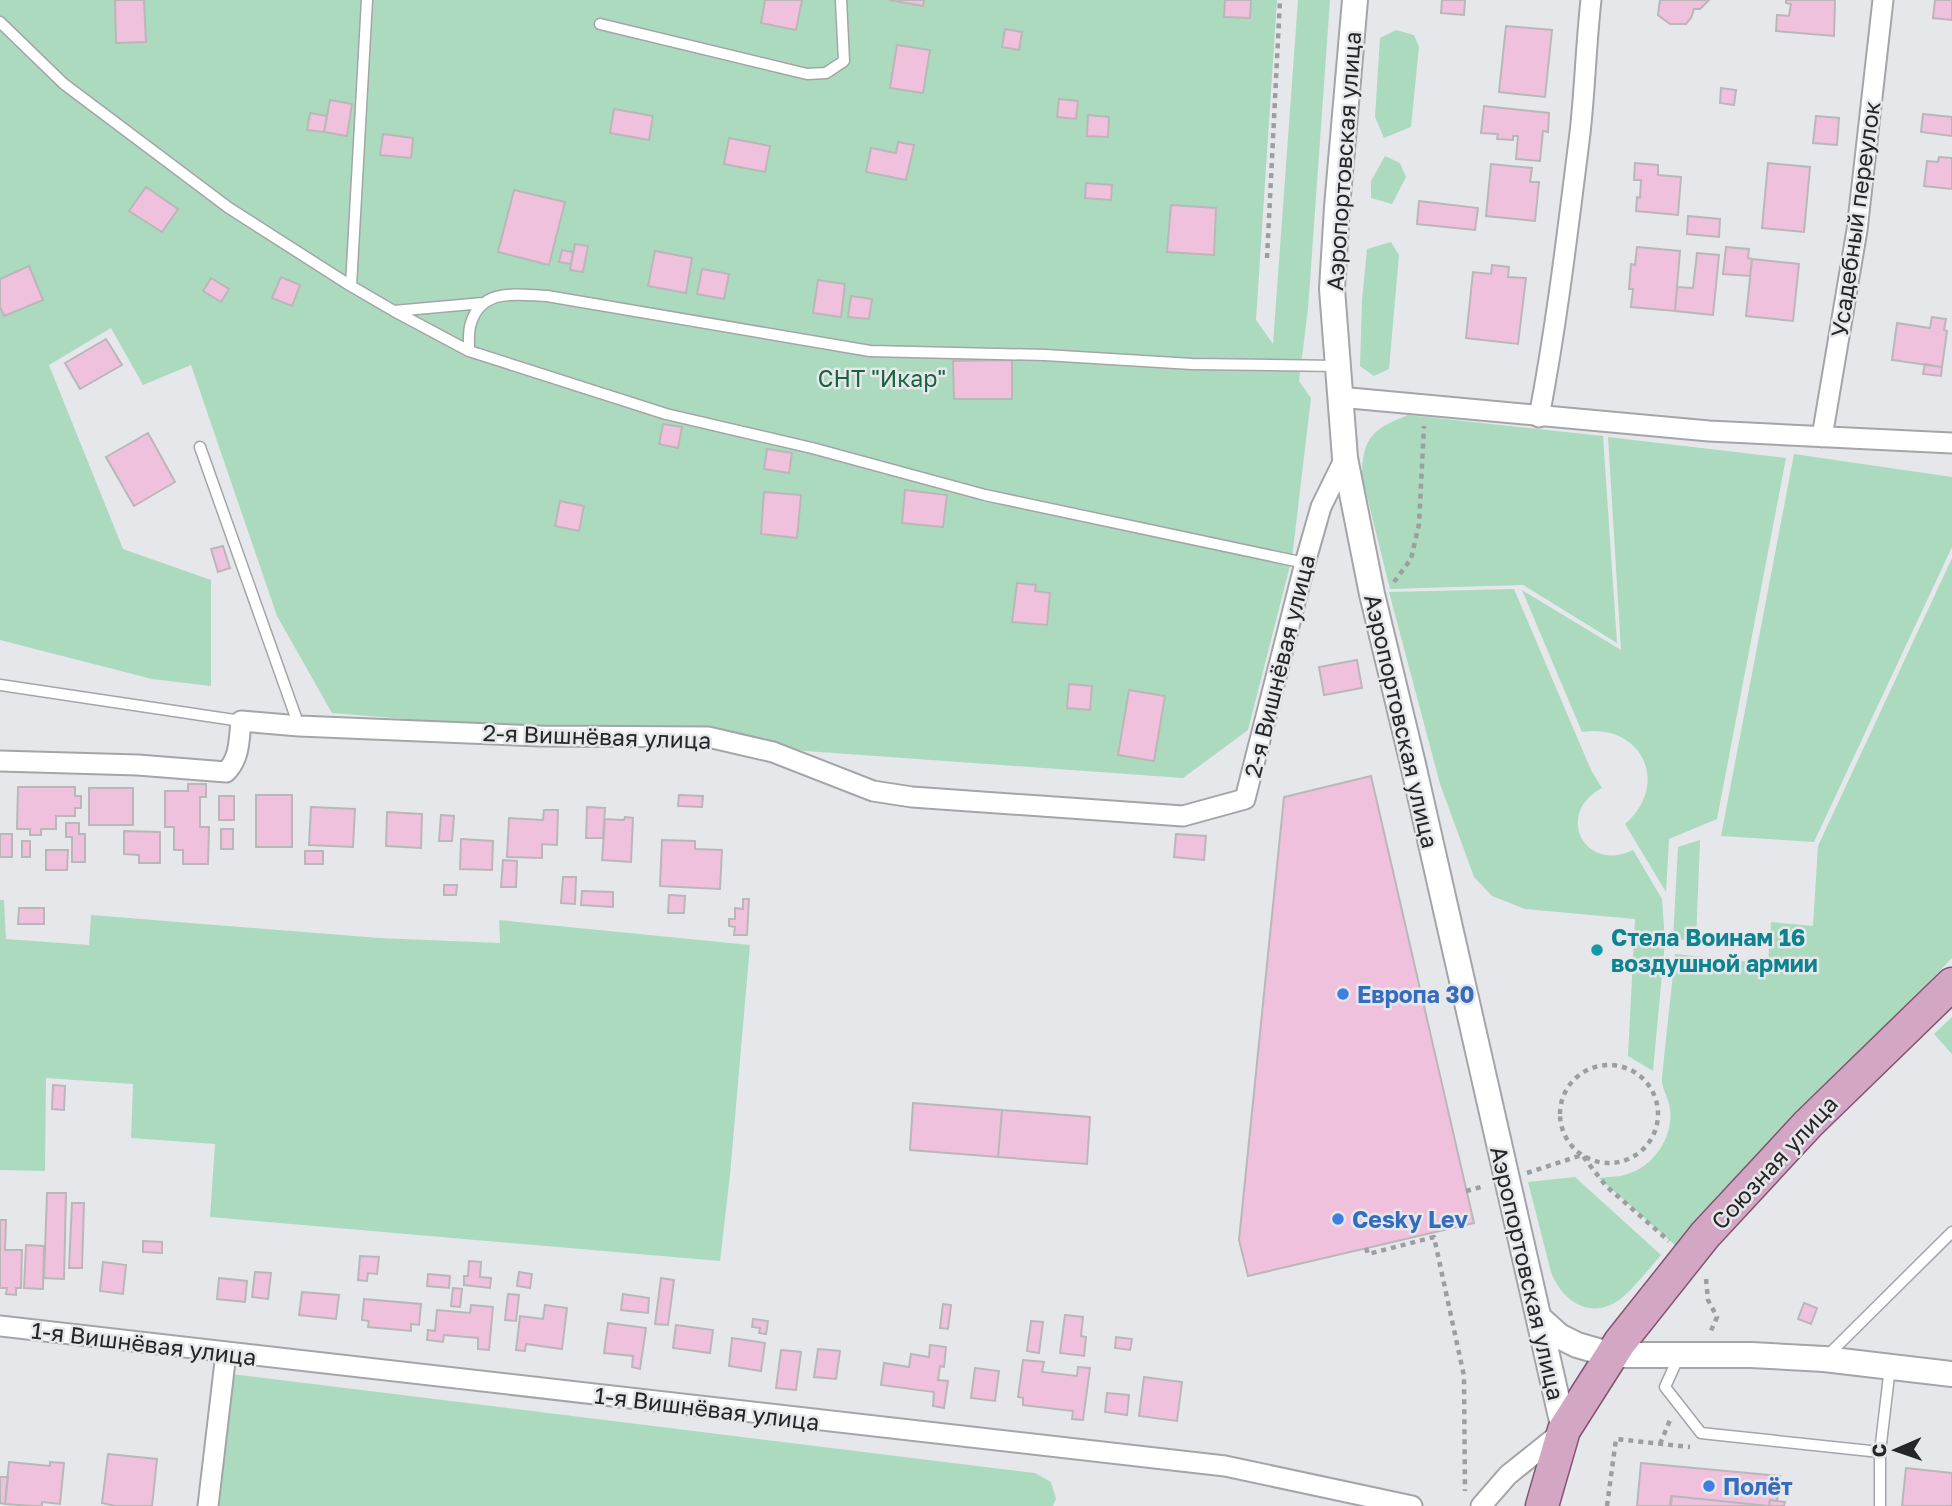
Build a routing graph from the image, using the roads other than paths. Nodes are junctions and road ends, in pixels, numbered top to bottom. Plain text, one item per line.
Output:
1 (367, 0) edge
2 (841, 0) edge
3 (1355, 0) edge
4 (1591, 0) edge
5 (1882, 0) edge
6 (0, 22) edge
7 (600, 24) dead end
8 (351, 286) junction
9 (484, 303) junction
10 (394, 311) junction
11 (469, 351) junction
12 (1337, 366) junction
13 (1339, 397) junction
14 (1539, 417) junction
15 (1822, 437) junction
16 (1952, 443) edge
17 (200, 447) dead end
18 (1345, 458) junction
19 (1305, 563) junction
20 (0, 685) edge
21 (241, 721) junction
22 (299, 726) junction
23 (0, 761) edge
24 (1952, 984) edge
25 (1952, 1232) edge
26 (1539, 1318) junction
27 (0, 1326) edge
28 (226, 1353) junction
29 (1612, 1354) junction
30 (1680, 1355) junction
31 (1824, 1359) junction
32 (1890, 1367) junction
33 (1952, 1374) edge
34 (1564, 1430) junction
35 (1880, 1452) junction
36 (208, 1506) edge
37 (1412, 1506) edge
38 (1481, 1506) edge
39 (1542, 1506) edge
40 (1880, 1506) edge

1 - 8 lane
2 - 7 lane
3 - 12 street, Аэропортовская улица
4 - 14 street
5 - 15 street, Усадебный переулок
6 - 8 lane
8 - 10 lane
9 - 10 lane
9 - 11 lane
9 - 12 lane
10 - 11 lane
11 - 19 lane
12 - 13 street, Аэропортовская улица
13 - 14 street
13 - 18 street, Аэропортовская улица
14 - 15 street
15 - 16 street
17 - 22 lane
18 - 19 street, 2-я Вишнёвая улица
18 - 26 street, Аэропортовская улица
19 - 22 street, 2-я Вишнёвая улица
20 - 21 lane
21 - 22 street, 2-я Вишнёвая улица
21 - 23 street
24 - 29 main road, Союзная улица
25 - 31 lane
26 - 29 street
26 - 34 street, Аэропортовская улица
27 - 28 street, 1-я Вишнёвая улица
28 - 36 street
28 - 37 street, 1-я Вишнёвая улица
29 - 30 street
29 - 34 main road, Союзная улица
30 - 31 street
30 - 35 lane
31 - 32 street
32 - 33 street
32 - 35 lane
34 - 38 street
34 - 39 main road, Союзная улица
35 - 40 lane

